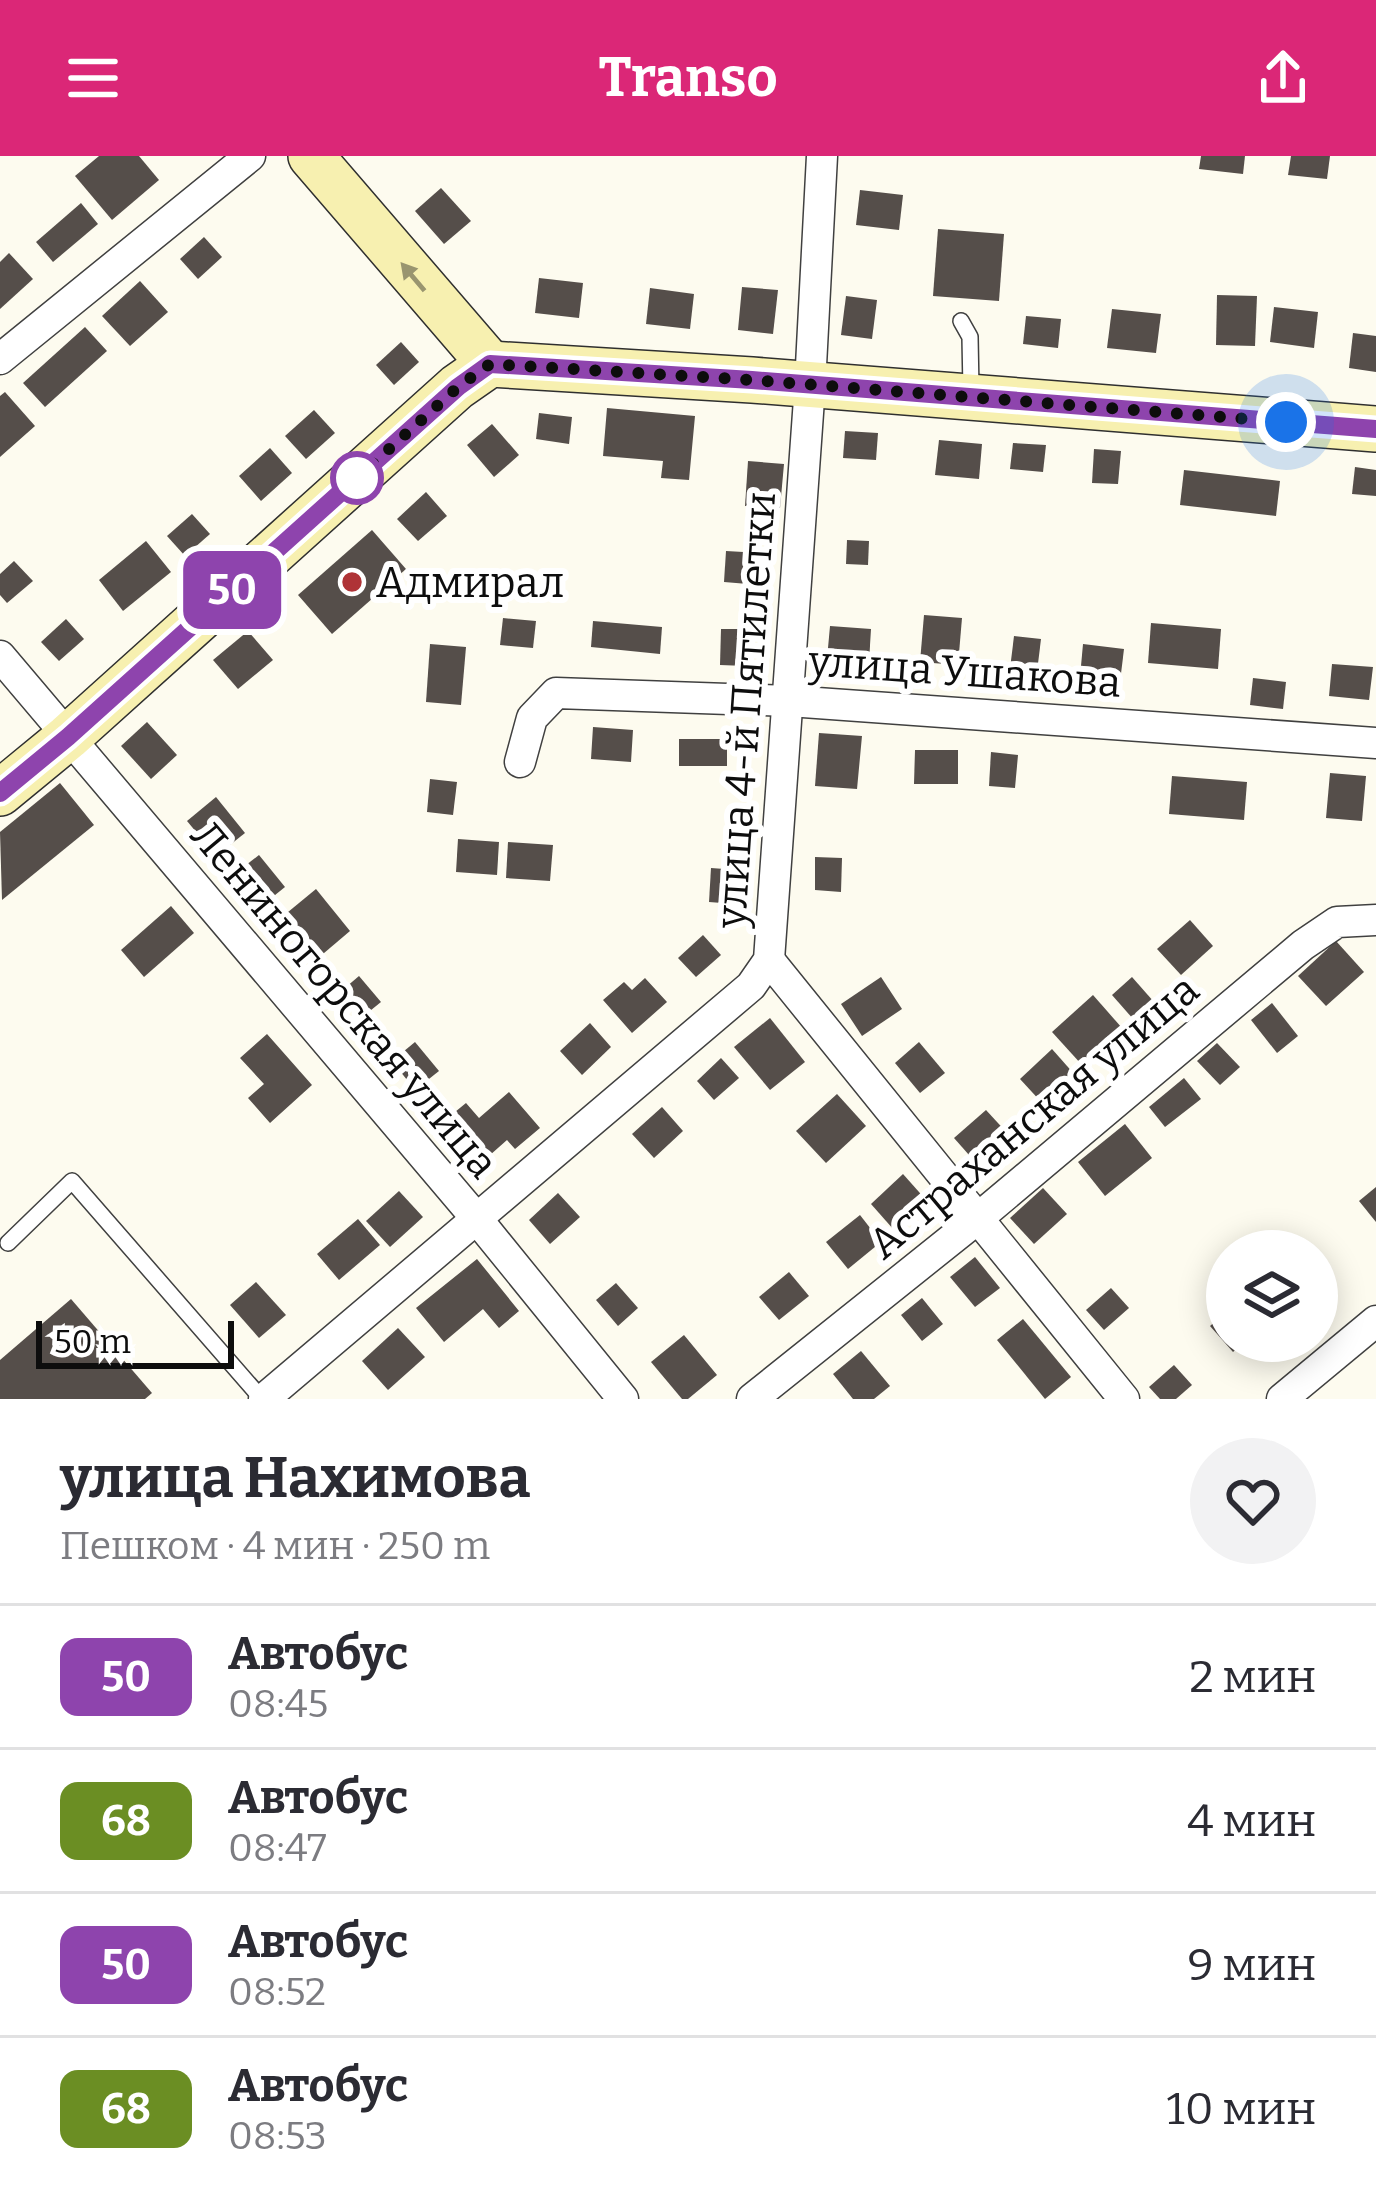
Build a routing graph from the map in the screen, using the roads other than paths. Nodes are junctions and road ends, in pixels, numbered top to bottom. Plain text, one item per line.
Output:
1 (250, 156) edge
2 (310, 156) edge
3 (822, 156) edge
4 (961, 321) dead end
5 (0, 359) edge
6 (490, 364) junction
7 (810, 385) junction
8 (971, 399) junction
9 (1376, 429) edge
10 (0, 656) edge
11 (789, 700) junction
12 (68, 737) junction
13 (1376, 743) edge
14 (520, 762) dead end
15 (0, 793) edge
16 (1376, 920) edge
17 (769, 960) junction
18 (477, 1219) junction
19 (977, 1219) junction
20 (8, 1243) dead end
21 (1376, 1321) edge
22 (263, 1399) edge
23 (623, 1399) edge
24 (752, 1399) edge
25 (1124, 1399) edge
26 (1282, 1399) edge

1 - 5 street
6 -> 2 street
3 - 7 street, улица 4-й Пятилетки
4 - 8 lane
6 - 7 street
6 - 12 street
7 - 8 street
7 - 11 street, улица 4-й Пятилетки
8 - 9 street
10 - 12 street, Лениногорская улица
11 - 13 street, улица Ушакова
11 - 14 street, улица Ушакова
11 - 17 street, улица 4-й Пятилетки
12 - 15 street
12 - 18 street, Лениногорская улица
16 - 19 street, Астраханская улица
17 - 18 street, улица 4-й Пятилетки
17 - 19 street
18 - 22 street, улица 4-й Пятилетки
18 - 23 street, Лениногорская улица
19 - 24 street, Астраханская улица
19 - 25 street
20 - 22 lane
21 - 26 street

